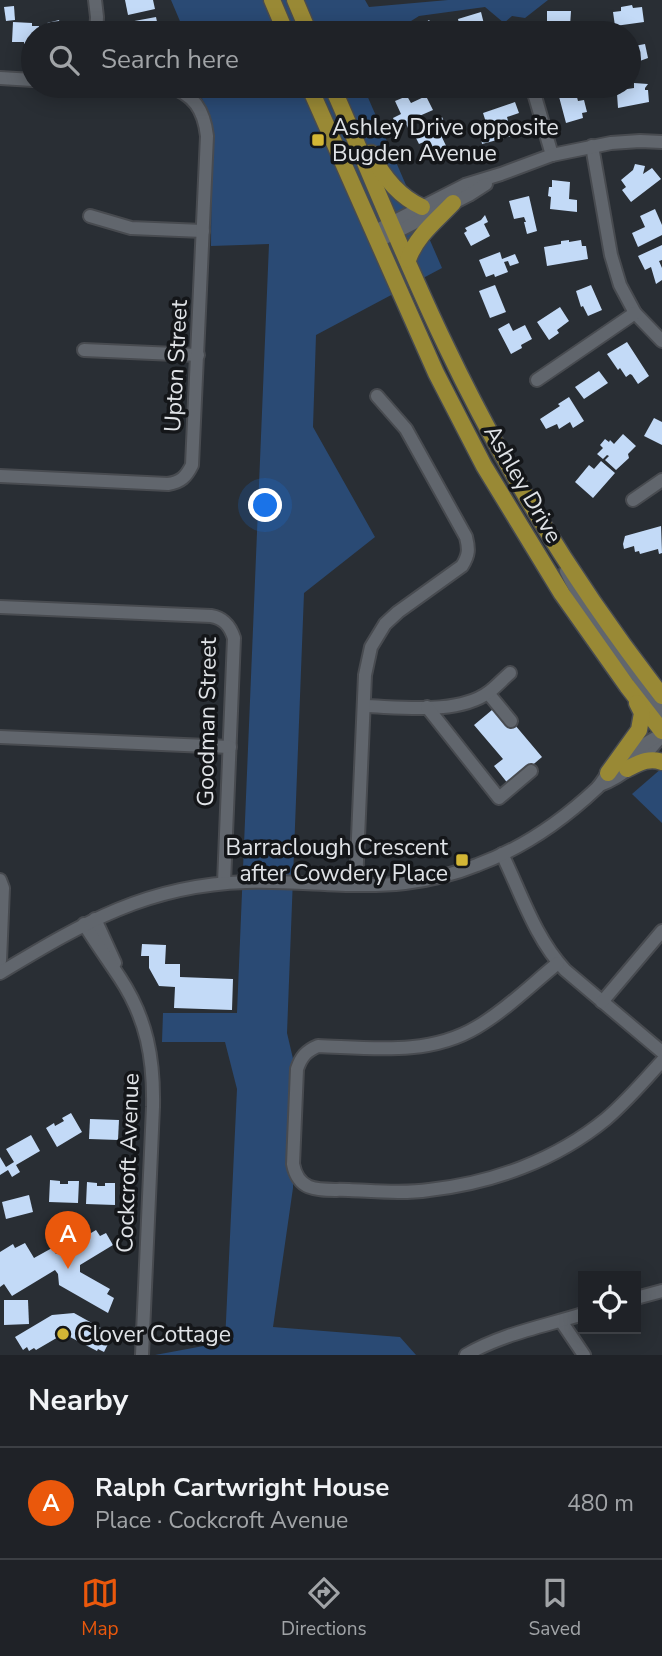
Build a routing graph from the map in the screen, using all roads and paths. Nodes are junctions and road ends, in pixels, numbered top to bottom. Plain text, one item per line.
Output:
1 (94, 0) edge
2 (272, 0) edge
3 (295, 0) edge
4 (97, 21) edge
5 (281, 21) edge
6 (304, 21) edge
7 (0, 78) edge
8 (21, 79) edge
9 (192, 98) edge
10 (314, 98) edge
11 (337, 98) edge
12 (343, 98) edge
13 (535, 98) edge
14 (662, 141) edge
15 (592, 146) junction
16 (552, 155) junction
17 (501, 174) junction
18 (453, 203) junction
19 (422, 207) junction
20 (90, 216) dead end
21 (393, 228) junction
22 (203, 231) junction
23 (375, 237) junction
24 (408, 260) junction
25 (635, 313) junction
26 (662, 341) edge
27 (84, 350) dead end
28 (198, 355) junction
29 (537, 380) dead end
30 (377, 396) dead end
31 (0, 476) edge
32 (662, 480) edge
33 (634, 500) dead end
34 (549, 536) junction
35 (0, 607) edge
36 (510, 673) dead end
37 (627, 686) junction
38 (488, 693) junction
39 (662, 695) edge
40 (363, 706) junction
41 (427, 707) junction
42 (662, 712) edge
43 (511, 721) dead end
44 (662, 734) edge
45 (0, 737) edge
46 (230, 747) junction
47 (662, 762) edge
48 (627, 769) junction
49 (531, 771) dead end
50 (604, 779) junction
51 (502, 854) junction
52 (0, 880) edge
53 (224, 883) junction
54 (356, 884) junction
55 (89, 922) junction
56 (662, 931) edge
57 (0, 961) edge
58 (558, 962) junction
59 (0, 974) edge
60 (602, 1002) junction
61 (662, 1052) edge
62 (662, 1061) edge
63 (662, 1290) edge
64 (641, 1296) edge
65 (578, 1316) edge
66 (561, 1321) junction
67 (142, 1355) edge
68 (466, 1355) edge
69 (584, 1355) edge

1 - 4 street
2 - 5 main road
3 - 6 main road
7 - 8 street
9 - 22 street, Upton Street
10 - 23 main road, Ashley Drive
11 - 21 main road, Ashley Drive
12 - 19 main road
13 - 16 street
14 - 15 street
15 - 16 street
15 - 25 street
16 - 17 street
17 - 18 street
17 - 19 street
18 - 21 street
18 - 24 main road
19 - 21 street
20 - 22 street
21 - 23 street
21 - 24 main road, Ashley Drive
22 - 28 street, Upton Street
23 - 37 main road, Ashley Drive
24 - 34 main road, Ashley Drive
25 - 26 street
25 - 29 street
27 - 28 street
28 - 31 street, Upton Street
30 - 40 street
32 - 33 street
34 - 39 main road, Ashley Drive
34 - 42 street
35 - 46 street, Goodman Street
36 - 38 street
37 - 44 main road, Ashley Drive
37 - 50 main road
38 - 41 street
38 - 43 street
40 - 41 street
40 - 54 street
41 - 49 street
44 - 48 street
44 - 50 street
45 - 46 street
46 - 53 street, Goodman Street
47 - 48 main road
48 - 50 street
50 - 51 street
51 - 54 street
51 - 58 street
52 - 57 street
53 - 54 street
53 - 55 street
55 - 59 street
55 - 67 street, Cockcroft Avenue
56 - 60 street
58 - 60 street
58 - 62 street
60 - 61 street
63 - 64 street
65 - 66 street
66 - 68 street
66 - 69 street

